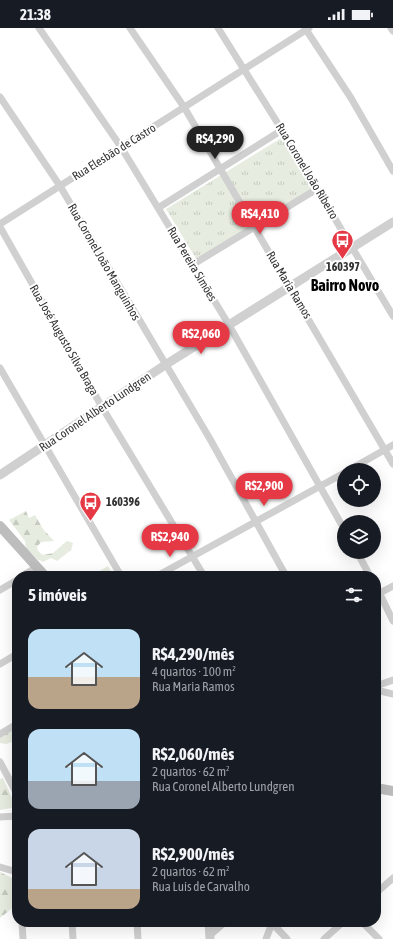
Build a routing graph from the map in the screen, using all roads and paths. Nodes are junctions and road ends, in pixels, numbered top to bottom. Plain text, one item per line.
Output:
1 (39, 28) edge
2 (130, 28) edge
3 (218, 28) edge
4 (391, 28) edge
5 (307, 29) edge
6 (393, 31) edge
7 (245, 68) junction
8 (0, 97) edge
9 (184, 107) junction
10 (282, 130) junction
11 (121, 147) junction
12 (220, 168) junction
13 (393, 171) edge
14 (60, 186) junction
15 (317, 189) junction
16 (158, 208) junction
17 (393, 222) edge
18 (0, 224) edge
19 (0, 227) edge
20 (255, 227) junction
21 (353, 248) junction
22 (192, 265) junction
23 (291, 288) junction
24 (393, 316) edge
25 (229, 325) junction
26 (165, 365) junction
27 (0, 368) edge
28 (102, 407) junction
29 (393, 445) edge
30 (46, 446) junction
31 (385, 449) junction
32 (361, 463) edge
33 (393, 464) edge
34 (0, 475) edge
35 (337, 477) edge
36 (320, 486) junction
37 (337, 516) edge
38 (256, 522) junction
39 (0, 526) edge
40 (192, 556) junction
41 (361, 559) edge
42 (37, 567) junction
43 (30, 571) edge
44 (41, 571) edge
45 (118, 571) edge
46 (166, 571) edge
47 (201, 571) edge
48 (283, 571) edge
49 (367, 571) edge
50 (12, 583) edge
51 (393, 586) edge
52 (0, 590) edge
53 (381, 592) edge
54 (381, 599) edge
55 (393, 621) edge
56 (12, 657) edge
57 (0, 664) edge
58 (393, 680) edge
59 (381, 684) edge
60 (381, 691) edge
61 (393, 694) edge
62 (12, 727) edge
63 (0, 734) edge
64 (0, 762) edge
65 (12, 784) edge
66 (381, 789) edge
67 (393, 791) edge
68 (12, 816) edge
69 (0, 817) edge
70 (0, 867) edge
71 (12, 871) edge
72 (393, 878) edge
73 (381, 889) edge
74 (22, 927) edge
75 (72, 927) edge
76 (137, 927) edge
77 (209, 927) edge
78 (220, 927) edge
79 (270, 927) edge
80 (275, 927) edge
81 (337, 927) edge
82 (367, 927) edge
83 (210, 937) edge
84 (23, 939) edge
85 (73, 939) edge
86 (138, 939) edge
87 (266, 939) edge
88 (287, 939) edge
89 (324, 939) edge
90 (379, 939) edge

1 - 11 street, Rua Pereira Simões
2 - 9 street, Rua Maria Ramos
3 - 7 street, Rua Coronel João Ribeiro
4 - 6 street
5 - 7 street, Rua Elesbão de Castro
5 - 13 street
7 - 9 street, Rua Elesbão de Castro
7 - 10 street, Rua Coronel João Ribeiro
8 - 14 street, Rua Coronel João Manguinhos
9 - 11 street, Rua Elesbão de Castro
9 - 12 street, Rua Maria Ramos
10 - 12 street
10 - 15 street, Rua Coronel João Ribeiro
11 - 14 street, Rua Elesbão de Castro
11 - 16 street, Rua Pereira Simões
12 - 16 street
12 - 20 street, Rua Maria Ramos
14 - 18 street, Rua Elesbão de Castro
14 - 26 street, Rua Coronel João Manguinhos
15 - 20 street
15 - 21 street, Rua Coronel João Ribeiro
16 - 22 street, Rua Pereira Simões
17 - 21 street, Rua Coronel Alberto Lundgren
19 - 28 street, Rua José Augusto Silva Braga
20 - 22 street
20 - 23 street, Rua Maria Ramos
21 - 23 street, Rua Coronel Alberto Lundgren
21 - 24 street, Rua Coronel João Ribeiro
22 - 25 street, Rua Pereira Simões
23 - 25 street, Rua Coronel Alberto Lundgren
23 - 31 street, Rua Maria Ramos
25 - 26 street, Rua Coronel Alberto Lundgren
25 - 36 street, Rua Pereira Simões
26 - 28 street, Rua Coronel Alberto Lundgren
26 - 38 street, Rua Coronel João Manguinhos
27 - 30 street
28 - 30 street, Rua Coronel Alberto Lundgren
28 - 40 street, Rua José Augusto Silva Braga
29 - 31 street
30 - 34 street, Rua Coronel Alberto Lundgren
30 - 45 street
31 - 32 street
31 - 33 street, Rua Maria Ramos
35 - 36 street
36 - 37 street, Rua Pereira Simões
36 - 38 street
38 - 40 street
38 - 48 street, Rua Coronel João Manguinhos
39 - 42 main road
40 - 46 street
40 - 47 street, Rua José Augusto Silva Braga
41 - 49 street
42 - 43 street
42 - 44 main road
50 - 52 street
51 - 53 street
54 - 55 street
56 - 57 street
58 - 59 street
60 - 61 street
62 - 63 street
64 - 65 street
66 - 67 main road
68 - 69 street
70 - 71 street
72 - 73 street
74 - 84 street
75 - 85 street
76 - 86 street
77 - 83 street
78 - 83 street
79 - 87 street
80 - 88 street
81 - 89 street
82 - 90 street

